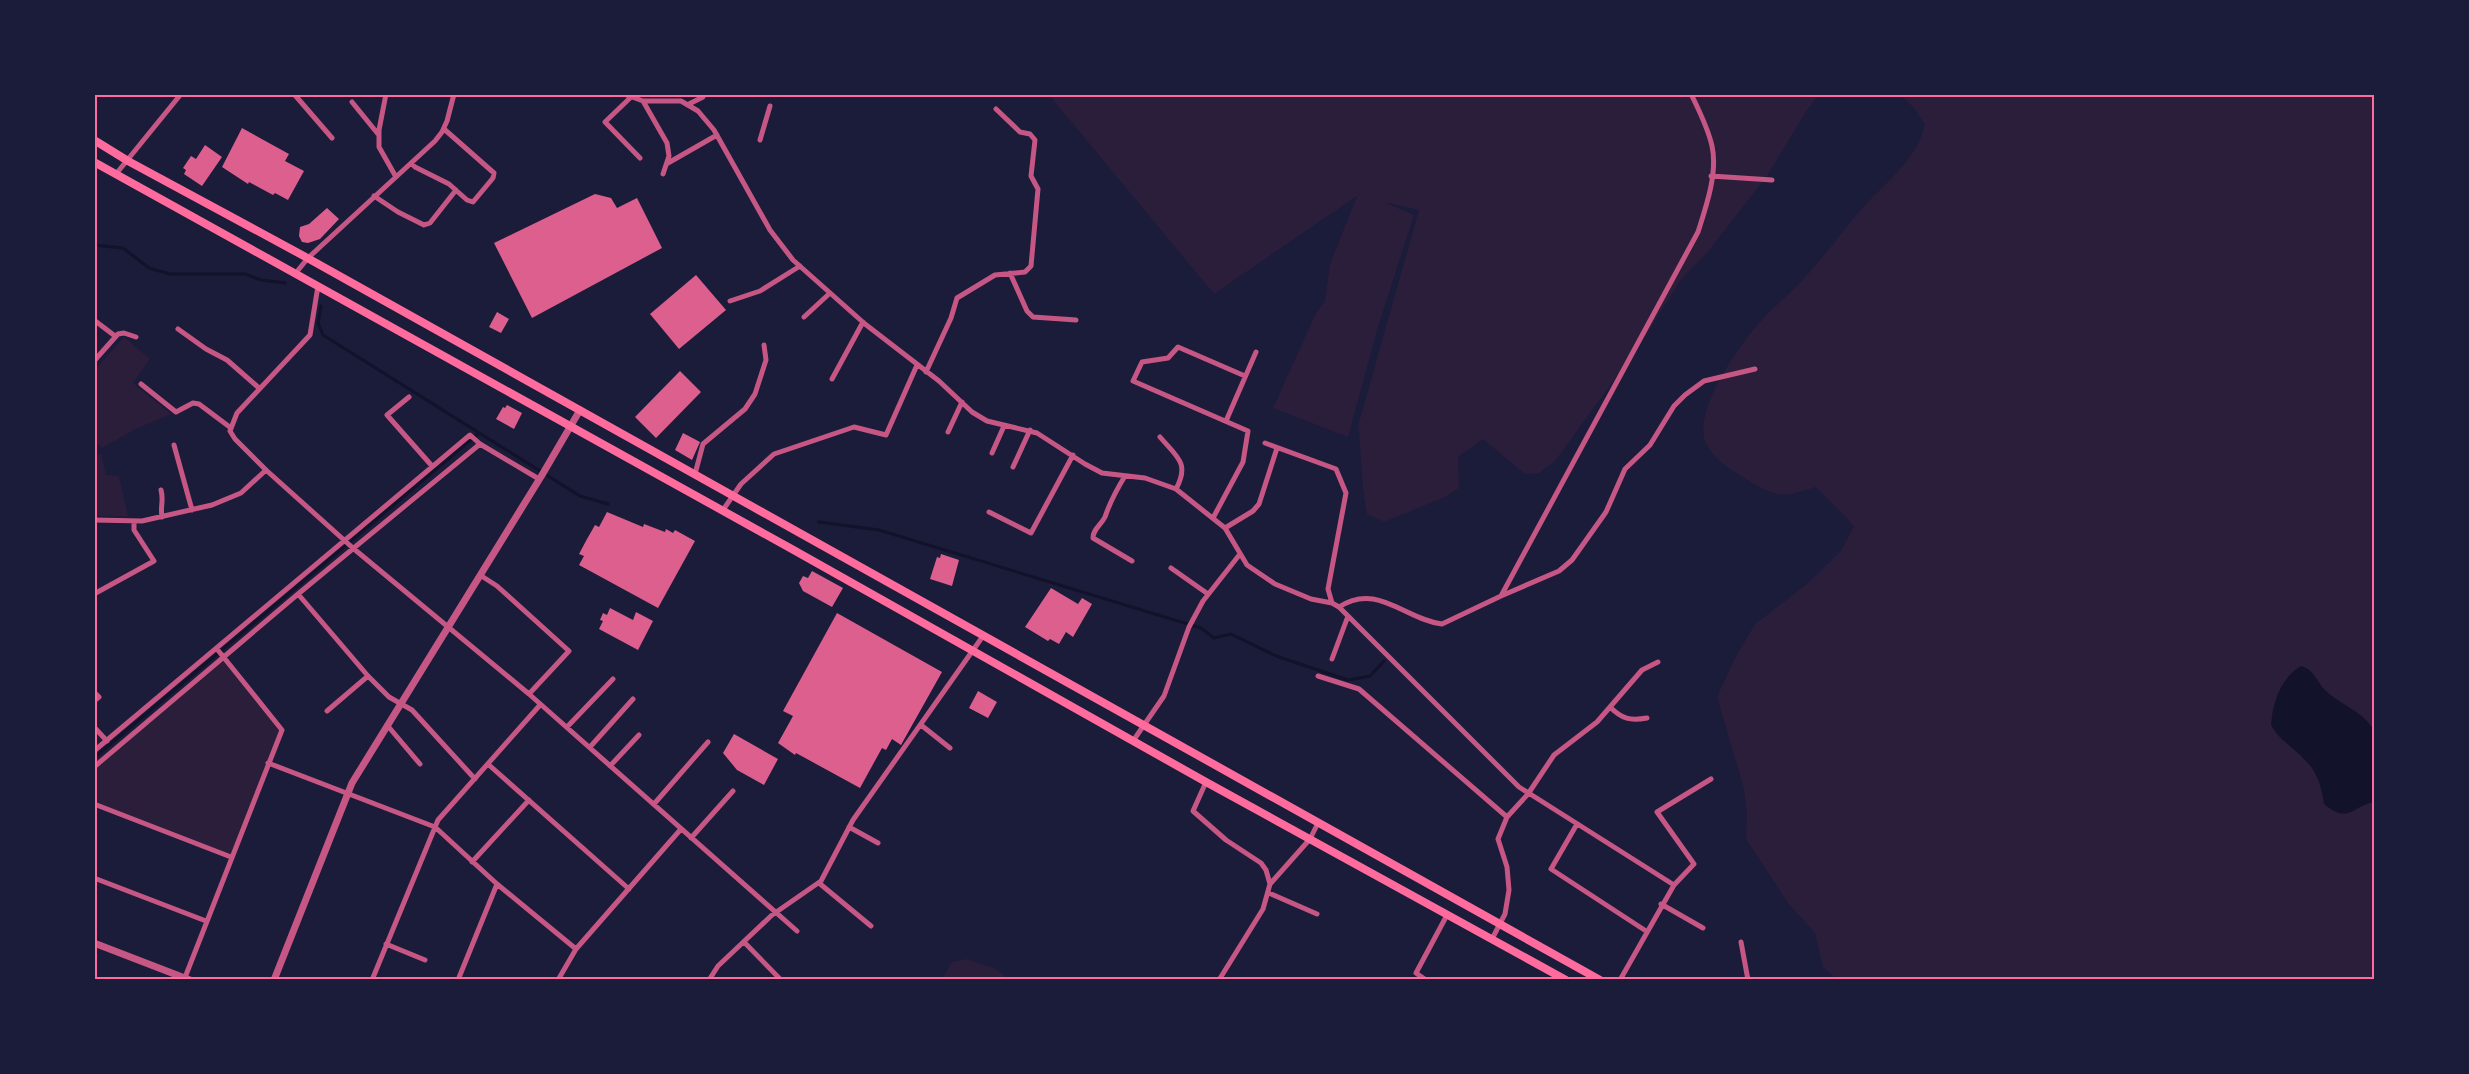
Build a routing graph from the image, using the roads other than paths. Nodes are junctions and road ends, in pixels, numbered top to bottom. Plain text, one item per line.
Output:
1 (181, 94) edge
2 (294, 94) edge
3 (386, 94) edge
4 (454, 94) edge
5 (705, 94) edge
6 (1690, 94) edge
7 (627, 96) edge
8 (643, 101) junction
9 (352, 102) dead end
10 (689, 104) junction
11 (770, 106) dead end
12 (996, 109) dead end
13 (444, 129) junction
14 (379, 135) junction
15 (717, 135) junction
16 (332, 138) dead end
17 (94, 140) edge
18 (760, 140) dead end
19 (640, 158) dead end
20 (128, 161) junction
21 (94, 162) edge
22 (411, 163) junction
23 (668, 163) junction
24 (116, 174) junction
25 (663, 174) dead end
26 (1711, 176) junction
27 (396, 177) junction
28 (1772, 180) dead end
29 (456, 190) junction
30 (374, 196) junction
31 (308, 258) junction
32 (800, 266) junction
33 (1010, 273) junction
34 (295, 274) junction
35 (318, 286) junction
36 (830, 293) junction
37 (730, 301) dead end
38 (804, 317) dead end
39 (94, 320) edge
40 (1076, 320) dead end
41 (863, 322) junction
42 (178, 329) dead end
43 (115, 336) junction
44 (136, 337) dead end
45 (764, 345) dead end
46 (1256, 352) dead end
47 (94, 362) edge
48 (917, 365) junction
49 (1755, 369) dead end
50 (926, 372) junction
51 (1245, 376) junction
52 (832, 379) dead end
53 (141, 384) dead end
54 (259, 388) junction
55 (409, 398) dead end
56 (962, 402) junction
57 (580, 410) junction
58 (1226, 421) junction
59 (1004, 426) junction
60 (231, 428) junction
61 (570, 428) junction
62 (1030, 430) junction
63 (948, 432) dead end
64 (1160, 437) dead end
65 (476, 441) junction
66 (1265, 443) dead end
67 (174, 446) dead end
68 (1277, 448) junction
69 (992, 453) dead end
70 (1073, 455) junction
71 (432, 466) junction
72 (1013, 467) dead end
73 (266, 470) junction
74 (542, 474) junction
75 (694, 474) junction
76 (1125, 476) junction
77 (1176, 489) junction
78 (161, 490) dead end
79 (732, 496) junction
80 (192, 510) junction
81 (723, 510) junction
82 (989, 512) dead end
83 (162, 517) junction
84 (1213, 518) junction
85 (94, 520) edge
86 (134, 522) junction
87 (1225, 528) junction
88 (350, 545) junction
89 (1240, 554) junction
90 (1132, 561) dead end
91 (1171, 568) dead end
92 (480, 574) junction
93 (94, 594) edge
94 (298, 594) junction
95 (1208, 594) junction
96 (1501, 596) junction
97 (1332, 603) junction
98 (1339, 607) junction
99 (1348, 616) junction
100 (448, 627) junction
101 (983, 636) junction
102 (974, 652) junction
103 (220, 654) junction
104 (1332, 659) dead end
105 (1658, 662) dead end
106 (368, 676) junction
107 (1318, 676) dead end
108 (613, 679) dead end
109 (94, 692) edge
110 (529, 694) junction
111 (633, 699) dead end
112 (94, 701) edge
113 (401, 703) junction
114 (540, 705) junction
115 (1610, 707) junction
116 (327, 711) dead end
117 (1647, 718) dead end
118 (387, 725) junction
119 (921, 725) junction
120 (1145, 726) junction
121 (94, 727) edge
122 (567, 728) junction
123 (639, 735) dead end
124 (107, 741) junction
125 (1133, 741) junction
126 (708, 742) dead end
127 (590, 747) junction
128 (950, 748) dead end
129 (94, 751) edge
130 (268, 763) junction
131 (420, 764) dead end
132 (489, 765) junction
133 (610, 766) junction
134 (94, 767) edge
135 (475, 779) junction
136 (1711, 779) dead end
137 (1206, 782) junction
138 (733, 791) dead end
139 (346, 794) junction
140 (1528, 794) junction
141 (529, 800) junction
142 (94, 804) edge
143 (654, 804) junction
144 (1506, 817) junction
145 (1318, 822) junction
146 (1577, 824) junction
147 (435, 827) junction
148 (849, 827) junction
149 (681, 829) junction
150 (691, 838) junction
151 (1310, 839) junction
152 (878, 843) dead end
153 (231, 857) junction
154 (472, 862) junction
155 (94, 878) edge
156 (819, 883) junction
157 (497, 884) junction
158 (1270, 884) junction
159 (1674, 885) junction
160 (629, 889) junction
161 (1269, 893) junction
162 (1661, 904) junction
163 (777, 912) junction
164 (1317, 914) dead end
165 (1447, 915) junction
166 (207, 921) junction
167 (1500, 925) junction
168 (871, 926) dead end
169 (1703, 928) dead end
170 (797, 931) dead end
171 (1646, 931) junction
172 (1492, 939) junction
173 (744, 942) junction
174 (1741, 942) dead end
175 (94, 943) edge
176 (386, 944) junction
177 (576, 948) junction
178 (425, 960) dead end
179 (186, 979) edge
180 (711, 979) edge
181 (274, 980) edge
182 (372, 980) edge
183 (458, 980) edge
184 (558, 980) edge
185 (781, 980) edge
186 (1219, 980) edge
187 (1426, 980) edge
188 (1566, 980) edge
189 (1600, 980) edge
190 (1620, 980) edge
191 (1748, 980) edge

1 - 20 street
2 - 16 street
3 - 14 street
4 - 13 street
5 - 10 street
6 - 26 street
7 - 8 street
7 - 19 street
8 - 10 street
8 - 23 street
9 - 14 street
10 - 15 street
11 - 18 street
12 - 33 street
13 - 22 street
13 - 29 street
14 - 27 street
15 - 23 street
15 - 32 street
17 - 20 main road
20 - 24 street
20 - 31 main road
21 - 24 main road
22 - 27 street
22 - 29 street
23 - 25 street
24 - 34 main road
26 - 28 street
26 - 96 street
27 - 30 street
29 - 30 street
30 - 31 street
31 - 34 street
31 - 57 main road
32 - 36 street
32 - 37 street
33 - 40 street
33 - 50 street
34 - 35 main road
35 - 54 street
35 - 61 main road
36 - 38 street
36 - 41 street
39 - 43 street
41 - 48 street
41 - 52 street
42 - 54 street
43 - 44 street
43 - 47 street
45 - 75 street
46 - 51 street
48 - 50 street
48 - 79 street
49 - 96 street
50 - 56 street
51 - 58 street
51 - 58 street
53 - 60 street
54 - 60 street
55 - 71 street
56 - 59 street
56 - 63 street
57 - 61 street
57 - 75 main road
58 - 84 street
59 - 62 street
59 - 69 street
60 - 73 street
61 - 74 street
61 - 81 main road
62 - 70 street
62 - 72 street
64 - 77 street
65 - 71 street
65 - 74 street
65 - 88 street
66 - 68 street
67 - 80 street
68 - 87 street
68 - 97 street
70 - 76 street
70 - 82 street
71 - 88 street
73 - 80 street
73 - 88 street
74 - 92 street
75 - 79 main road
76 - 77 street
76 - 90 street
77 - 84 street
78 - 83 street
79 - 81 street
79 - 101 main road
80 - 83 street
81 - 102 main road
83 - 86 street
84 - 87 street
85 - 86 street
86 - 93 street
87 - 89 street
88 - 94 street
88 - 100 street
88 - 103 street
89 - 95 street
89 - 97 street
91 - 95 street
92 - 100 street
92 - 110 street
94 - 103 street
94 - 106 street
95 - 120 street
96 - 98 street
97 - 98 street
98 - 99 street
99 - 104 street
99 - 140 street
100 - 110 street
100 - 113 street
101 - 102 street
101 - 120 main road
102 - 119 street
102 - 125 main road
103 - 124 street
103 - 130 street
103 - 134 street
105 - 115 street
106 - 113 street
106 - 116 street
107 - 144 street
108 - 122 street
109 - 112 street
110 - 114 street
111 - 127 street
113 - 118 street
113 - 135 street
114 - 122 street
114 - 132 street
115 - 117 street
115 - 140 street
118 - 131 street
118 - 139 street
119 - 128 street
119 - 148 street
120 - 125 street
120 - 145 main road
121 - 124 street
122 - 127 street
123 - 133 street
124 - 129 street
125 - 137 main road
126 - 143 street
127 - 133 street
130 - 139 street
130 - 153 street
132 - 135 street
132 - 141 street
133 - 143 street
135 - 147 street
136 - 159 street
137 - 151 main road
137 - 158 street
138 - 150 street
139 - 147 street
139 - 181 street
140 - 144 street
140 - 146 street
141 - 154 street
141 - 160 street
142 - 153 street
143 - 149 street
144 - 167 street
145 - 151 street
145 - 167 main road
146 - 159 street
146 - 171 street
147 - 154 street
147 - 176 street
148 - 152 street
148 - 156 street
149 - 150 street
149 - 160 street
150 - 163 street
151 - 158 street
151 - 165 main road
153 - 166 street
154 - 157 street
155 - 166 street
156 - 163 street
156 - 168 street
157 - 177 street
157 - 183 street
158 - 161 street
159 - 162 street
160 - 177 street
161 - 164 street
161 - 186 street
162 - 169 street
162 - 171 street
163 - 170 street
163 - 173 street
165 - 172 main road
165 - 187 street
166 - 179 street
167 - 172 street
167 - 189 main road
171 - 190 street
172 - 188 main road
173 - 180 street
173 - 185 street
174 - 191 street
175 - 179 street
176 - 178 street
176 - 182 street
177 - 184 street

